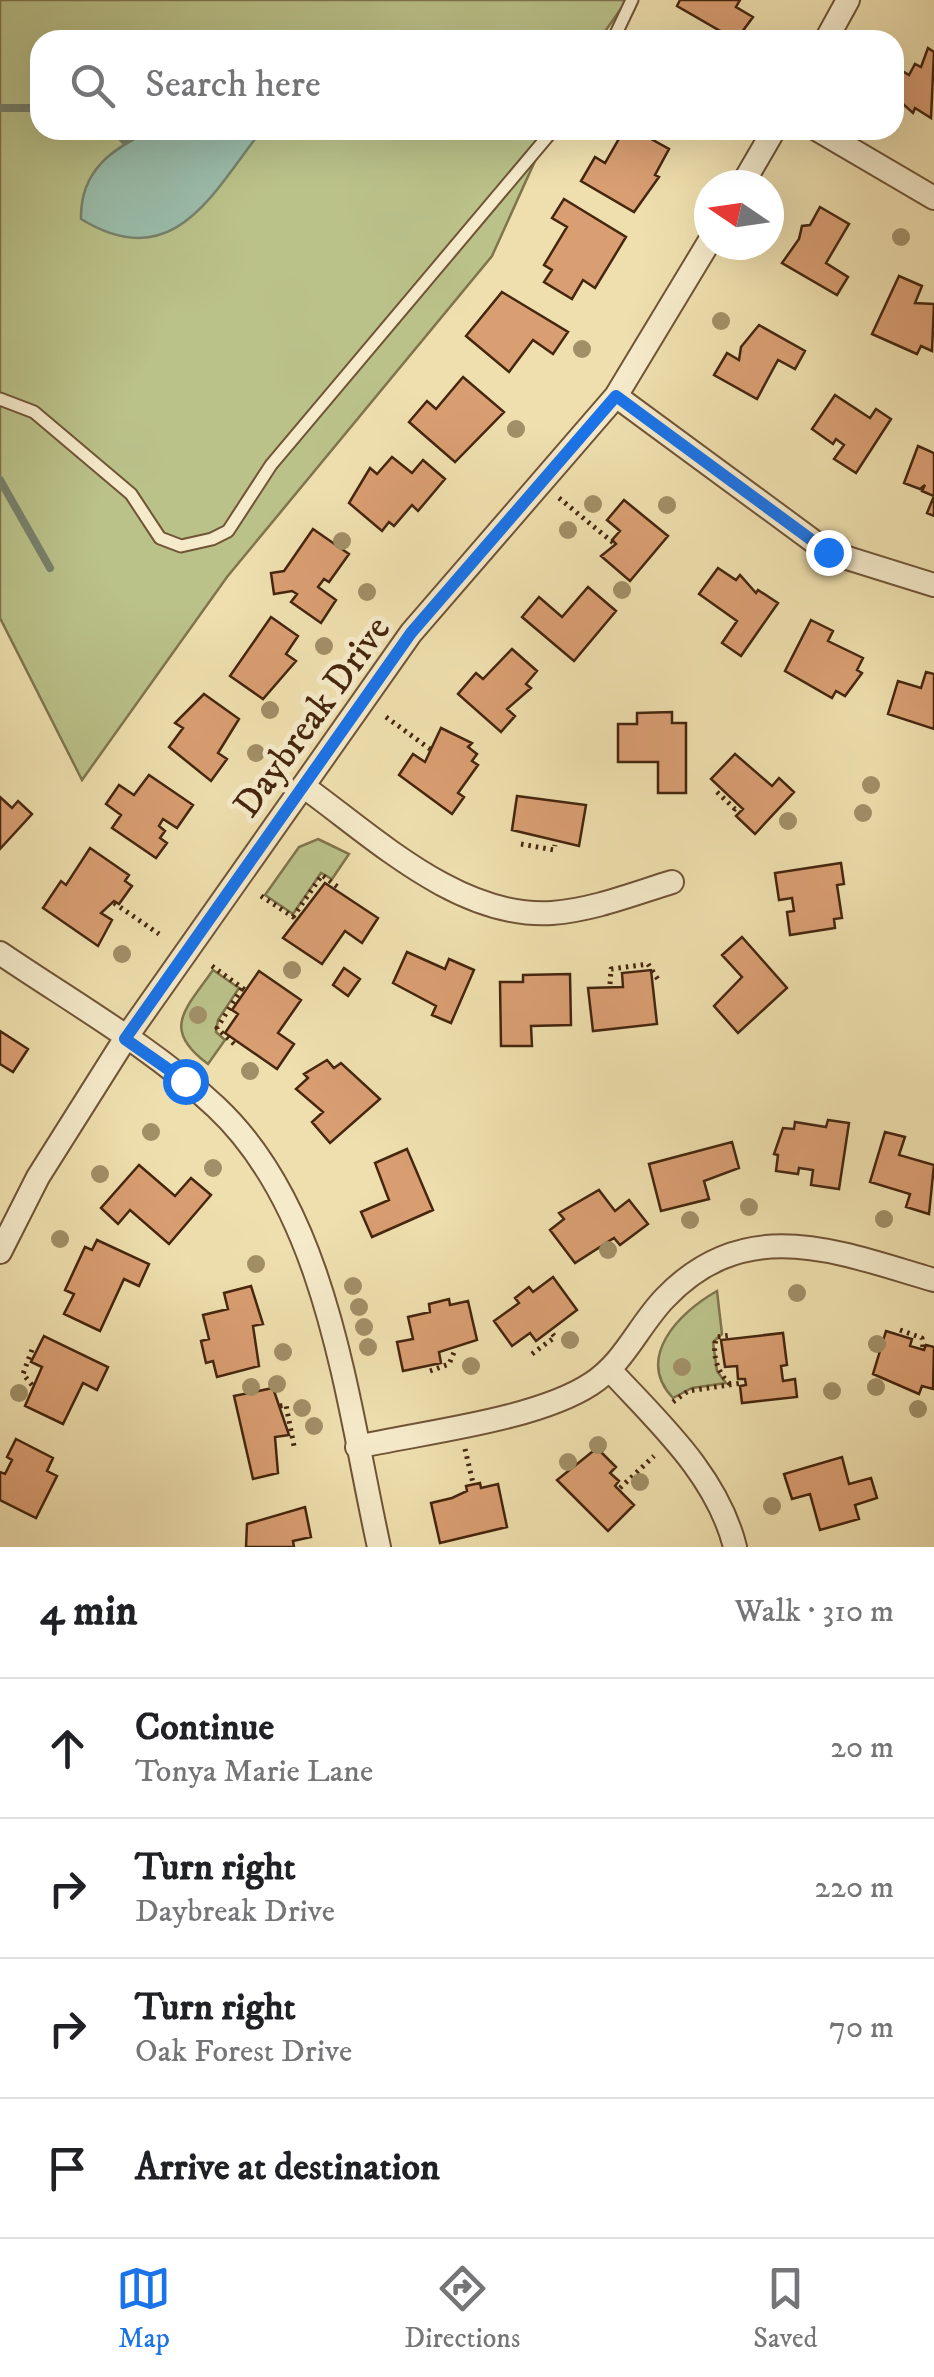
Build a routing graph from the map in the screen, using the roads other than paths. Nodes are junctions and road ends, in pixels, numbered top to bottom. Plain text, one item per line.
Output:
1 (632, 0) edge
2 (848, 0) edge
3 (618, 30) edge
4 (832, 30) edge
5 (545, 140) edge
6 (768, 140) edge
7 (835, 140) edge
8 (751, 170) edge
9 (934, 198) edge
10 (698, 260) edge
11 (616, 396) junction
12 (0, 399) edge
13 (934, 585) edge
14 (303, 786) junction
15 (672, 882) dead end
16 (0, 954) edge
17 (125, 1039) junction
18 (0, 1252) edge
19 (934, 1280) edge
20 (610, 1370) junction
21 (357, 1446) junction
22 (379, 1547) edge
23 (735, 1547) edge

1 - 3 lane
2 - 4 street
5 - 12 lane
6 - 8 street
7 - 9 street
10 - 11 street, Daybreak Drive
11 - 13 street
11 - 14 street, Daybreak Drive
14 - 15 street
14 - 17 street, Daybreak Drive
16 - 17 street
17 - 18 street, Daybreak Drive
17 - 21 street
19 - 20 street
20 - 21 street
20 - 23 street
21 - 22 street

